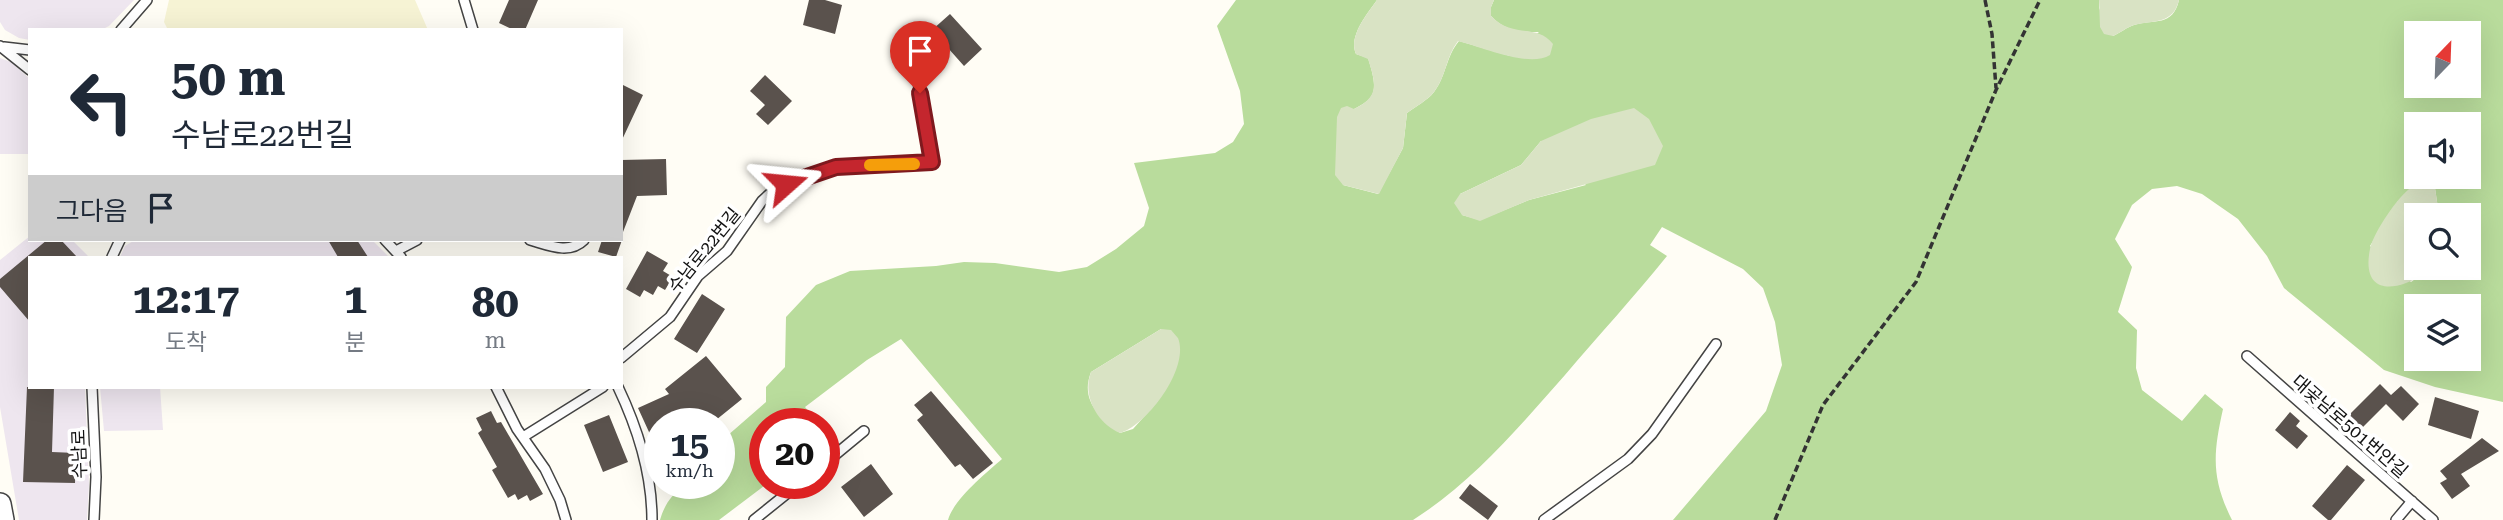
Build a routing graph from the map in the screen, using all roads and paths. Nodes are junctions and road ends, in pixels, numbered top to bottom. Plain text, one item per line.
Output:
1 (147, 0) edge
2 (464, 0) edge
3 (1985, 0) edge
4 (2040, 0) edge
5 (123, 28) edge
6 (472, 28) edge
7 (2, 46) edge
8 (28, 50) edge
9 (28, 68) edge
10 (916, 70) dead end
11 (1996, 90) junction
12 (414, 242) edge
13 (538, 242) edge
14 (582, 242) edge
15 (399, 254) edge
16 (1716, 344) dead end
17 (623, 356) edge
18 (2247, 356) dead end
19 (92, 389) edge
20 (497, 389) edge
21 (600, 389) edge
22 (619, 389) edge
23 (864, 431) dead end
24 (523, 437) junction
25 (840, 451) edge
26 (780, 499) edge
27 (2412, 501) junction
28 (0, 504) edge
29 (3, 520) edge
30 (93, 520) edge
31 (566, 520) edge
32 (652, 520) edge
33 (754, 520) edge
34 (1545, 520) edge
35 (1775, 520) edge
36 (2396, 520) edge
37 (2433, 520) edge

1 - 5 lane
2 - 6 lane
3 - 11 path
4 - 11 path
7 - 8 lane
7 - 9 lane
10 - 17 lane, 수남로22번길
11 - 35 path
12 - 15 lane
13 - 14 lane
16 - 34 lane
18 - 27 lane, 대곶남로501번안길
19 - 30 lane, 수남로
20 - 24 lane
21 - 24 lane
22 - 32 lane
23 - 25 lane
24 - 31 lane
26 - 33 lane
27 - 36 lane
27 - 37 lane, 대곶남로501번안길
28 - 29 street

